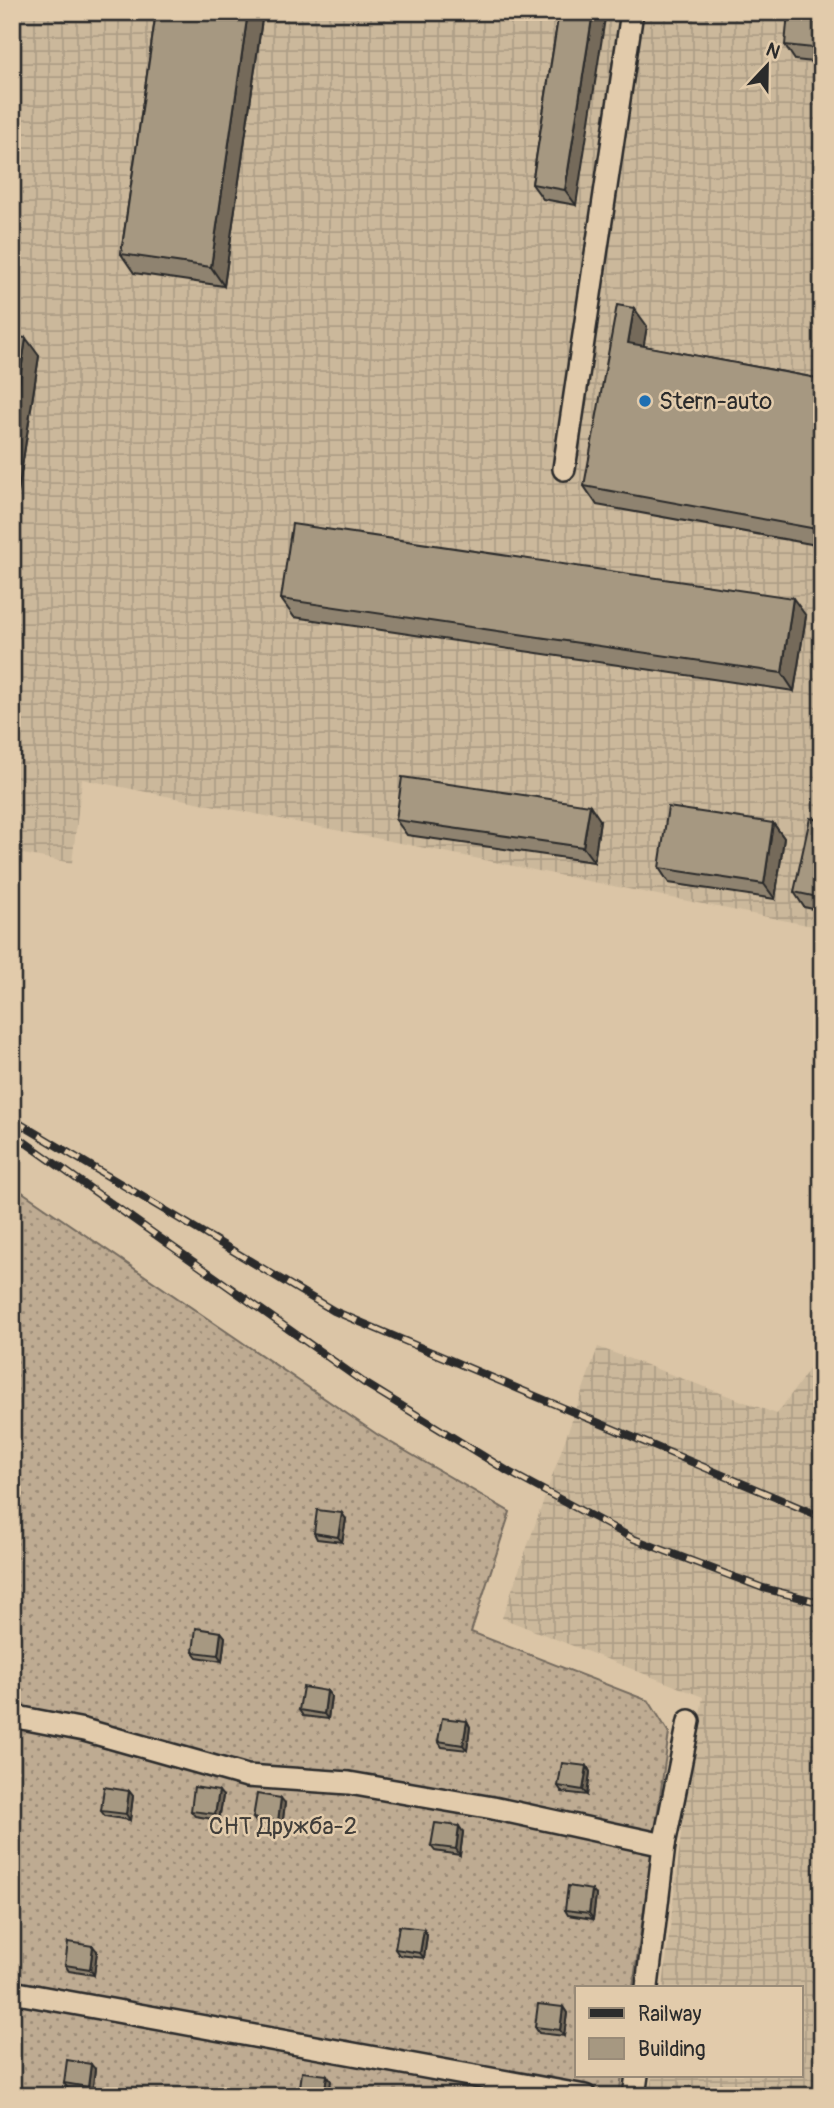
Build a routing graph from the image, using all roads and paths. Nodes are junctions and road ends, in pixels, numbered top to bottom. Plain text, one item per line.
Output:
1 (632, 12) edge
2 (565, 469) dead end
3 (12, 1716) edge
4 (689, 1721) dead end
5 (664, 1845) junction
6 (647, 1986) edge
7 (12, 1992) edge
8 (637, 2076) edge
9 (585, 2096) edge
10 (635, 2096) edge

1 - 2 lane
3 - 5 lane
4 - 5 lane
5 - 6 lane
7 - 9 lane
8 - 10 lane

